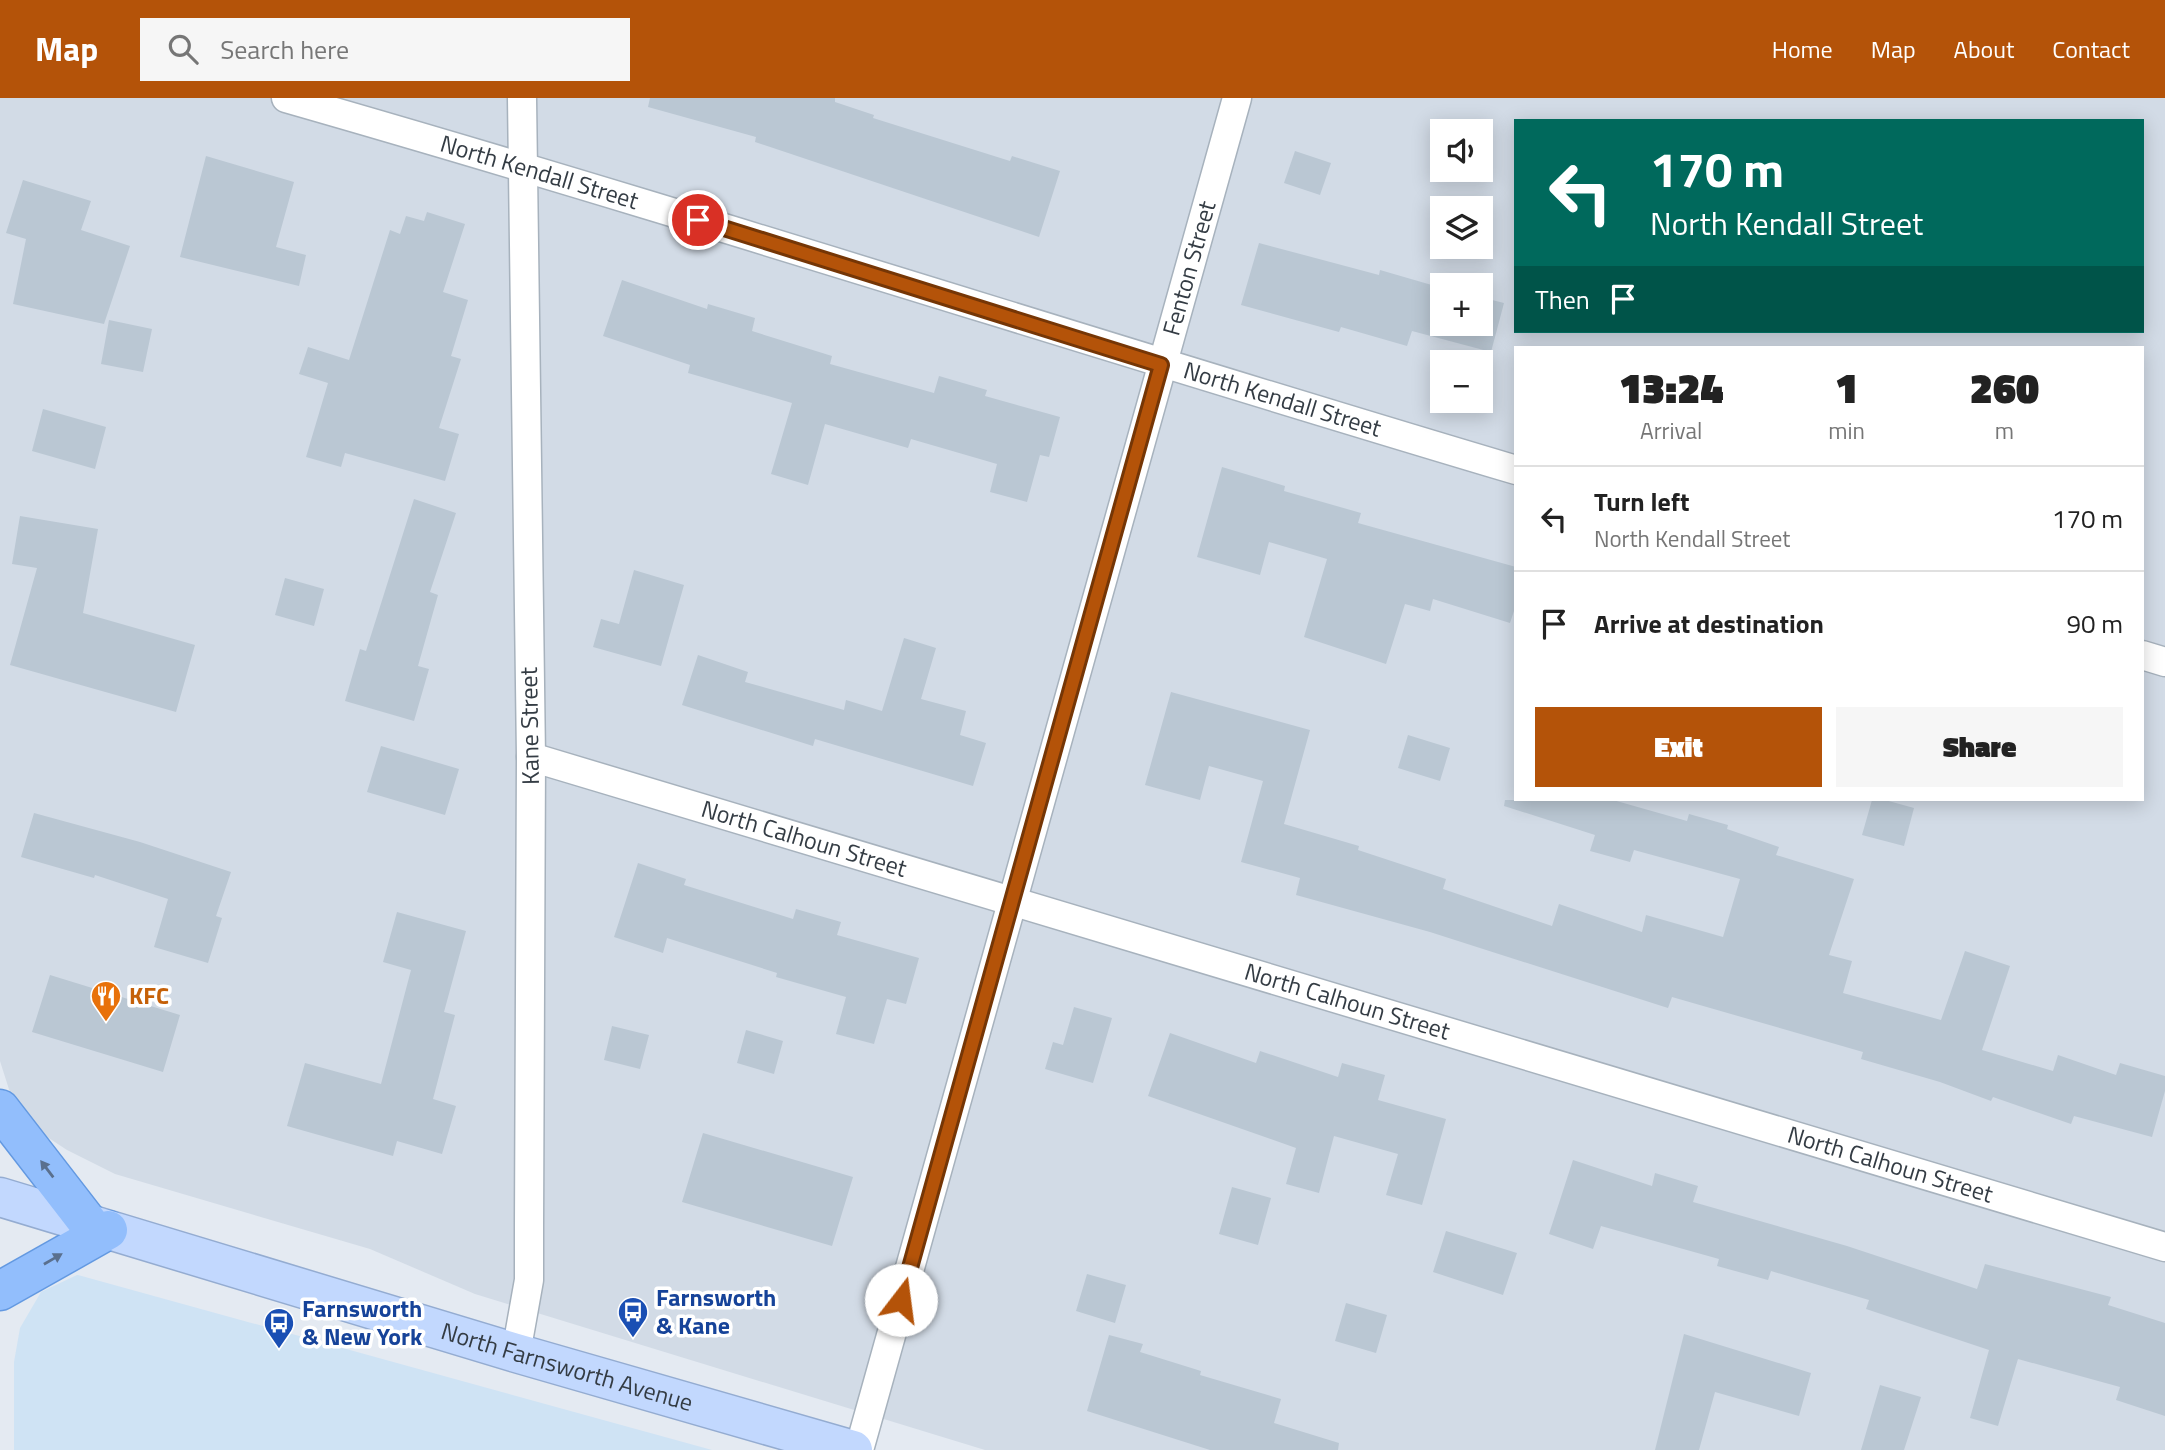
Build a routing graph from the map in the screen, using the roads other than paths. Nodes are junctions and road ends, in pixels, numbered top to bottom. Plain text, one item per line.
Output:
1 (286, 98) edge
2 (522, 98) edge
3 (1237, 98) edge
4 (521, 166) junction
5 (1161, 365) junction
6 (1514, 469) edge
7 (2144, 656) edge
8 (2165, 662) edge
9 (531, 757) junction
10 (1011, 903) junction
11 (0, 1109) edge
12 (0, 1197) edge
13 (98, 1227) junction
14 (2165, 1247) edge
15 (0, 1291) edge
16 (516, 1353) junction
17 (853, 1450) edge
18 (859, 1450) edge

1 - 4 street, North Kendall Street
2 - 4 street, Kane Street
3 - 5 street, Fenton Street
4 - 5 street, North Kendall Street
4 - 9 street, Kane Street
5 - 6 street, North Kendall Street
5 - 10 street, Fenton Street
7 - 8 street
9 - 10 street, North Calhoun Street
9 - 16 street, Kane Street
10 - 14 street, North Calhoun Street
10 - 18 street, Fenton Street
13 -> 11 main road
12 - 13 main road, North Farnsworth Avenue
15 -> 13 main road
13 - 16 main road, North Farnsworth Avenue
16 - 17 main road, North Farnsworth Avenue

